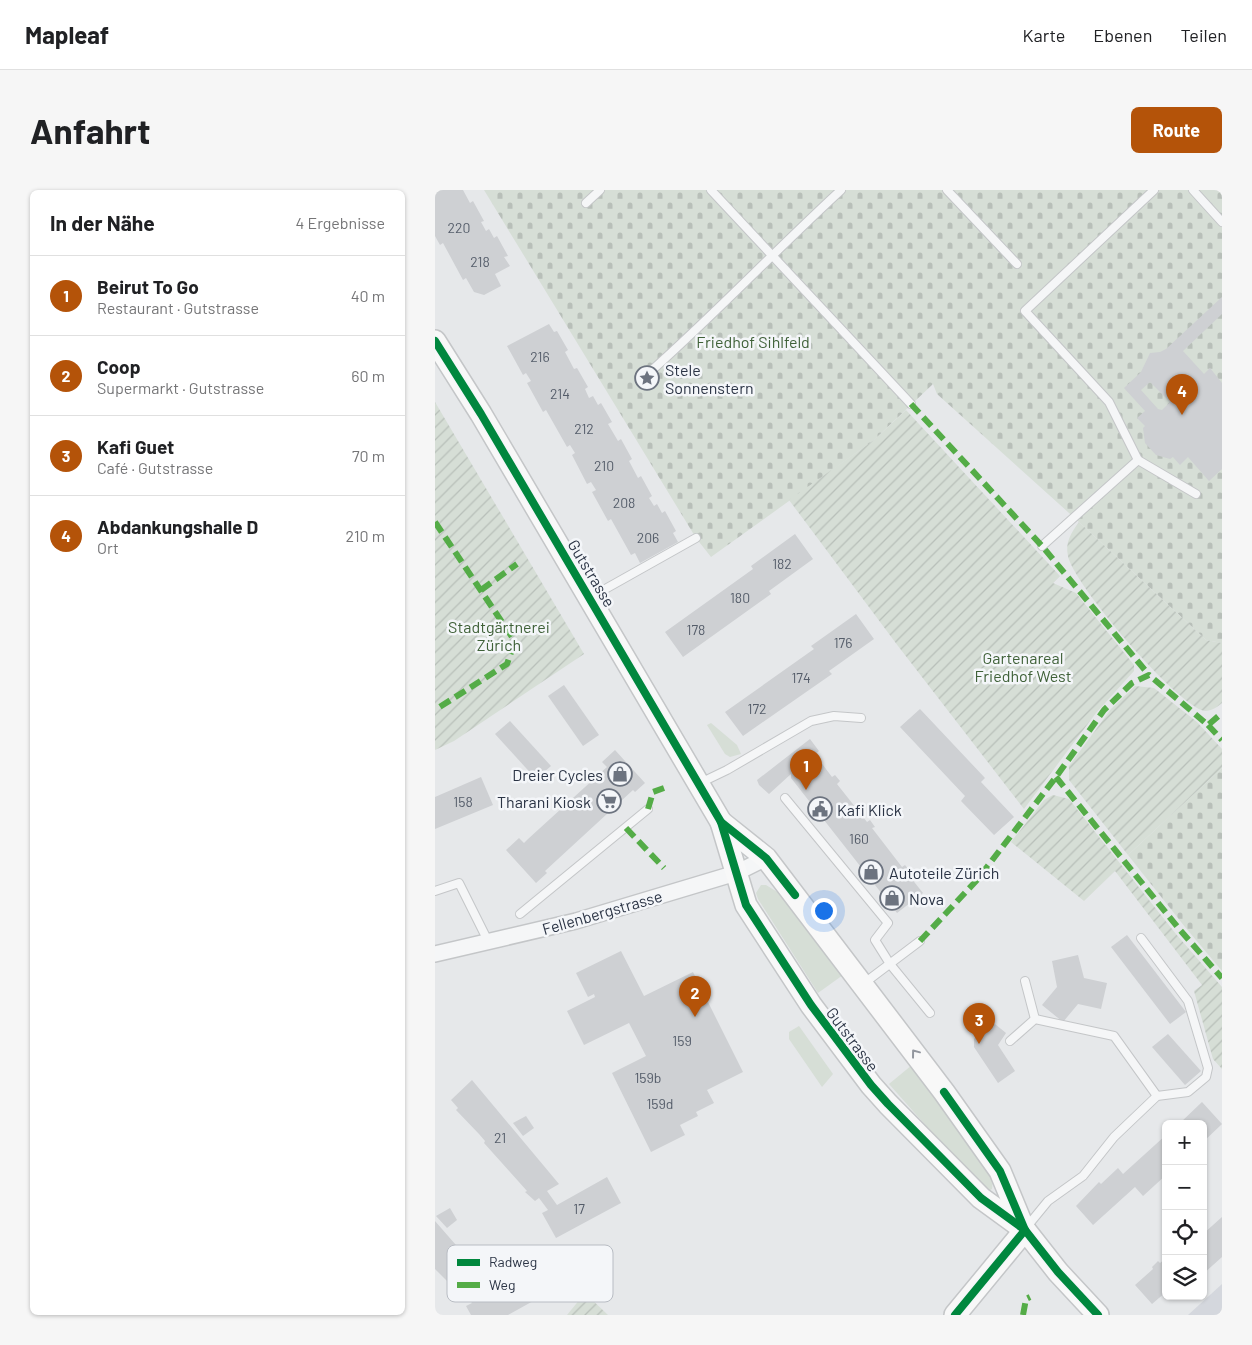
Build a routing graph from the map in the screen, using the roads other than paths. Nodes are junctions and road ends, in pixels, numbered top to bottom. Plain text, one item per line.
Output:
1 (600, 190) edge
2 (711, 190) edge
3 (841, 190) edge
4 (947, 190) edge
5 (1154, 190) edge
6 (1193, 190) edge
7 (586, 203) dead end
8 (1222, 222) edge
9 (771, 255) junction
10 (1017, 264) dead end
11 (435, 342) edge
12 (650, 372) dead end
13 (911, 404) dead end
14 (1138, 460) junction
15 (1196, 494) dead end
16 (697, 538) dead end
17 (1042, 546) dead end
18 (590, 598) junction
19 (861, 718) dead end
20 (699, 784) junction
21 (785, 798) dead end
22 (648, 810) dead end
23 (721, 822) junction
24 (765, 858) junction
25 (736, 873) junction
26 (435, 891) edge
27 (520, 914) dead end
28 (1141, 938) dead end
29 (920, 941) dead end
30 (489, 942) junction
31 (435, 954) edge
32 (890, 964) junction
33 (1025, 981) dead end
34 (863, 984) junction
35 (930, 1013) dead end
36 (1035, 1019) junction
37 (1010, 1041) dead end
38 (1157, 1096) junction
39 (1025, 1230) junction
40 (955, 1315) edge
41 (1098, 1315) edge

1 - 7 lane
2 - 9 lane
3 - 9 lane
4 - 10 lane
5 - 14 lane
6 - 8 lane
9 - 12 lane
9 - 13 lane
11 - 18 main road, Gutstrasse
14 - 15 lane
14 - 17 lane
16 - 18 lane
18 - 20 main road, Gutstrasse
19 - 20 lane
20 - 23 main road, Gutstrasse
21 - 32 lane
22 - 27 lane
23 - 24 main road, Gutstrasse
23 - 25 main road, Gutstrasse
24 - 25 street, Fellenbergstrasse
24 - 34 main road, Gutstrasse
25 - 30 street, Fellenbergstrasse
25 - 39 main road, Gutstrasse
26 - 30 lane
28 - 38 lane
29 - 32 lane
30 - 31 street, Fellenbergstrasse
32 - 34 lane
32 - 35 lane
33 - 36 lane
39 -> 34 main road, Gutstrasse
36 - 37 lane
36 - 38 lane
38 - 39 lane
39 - 40 main road
39 - 41 main road, Gutstrasse

